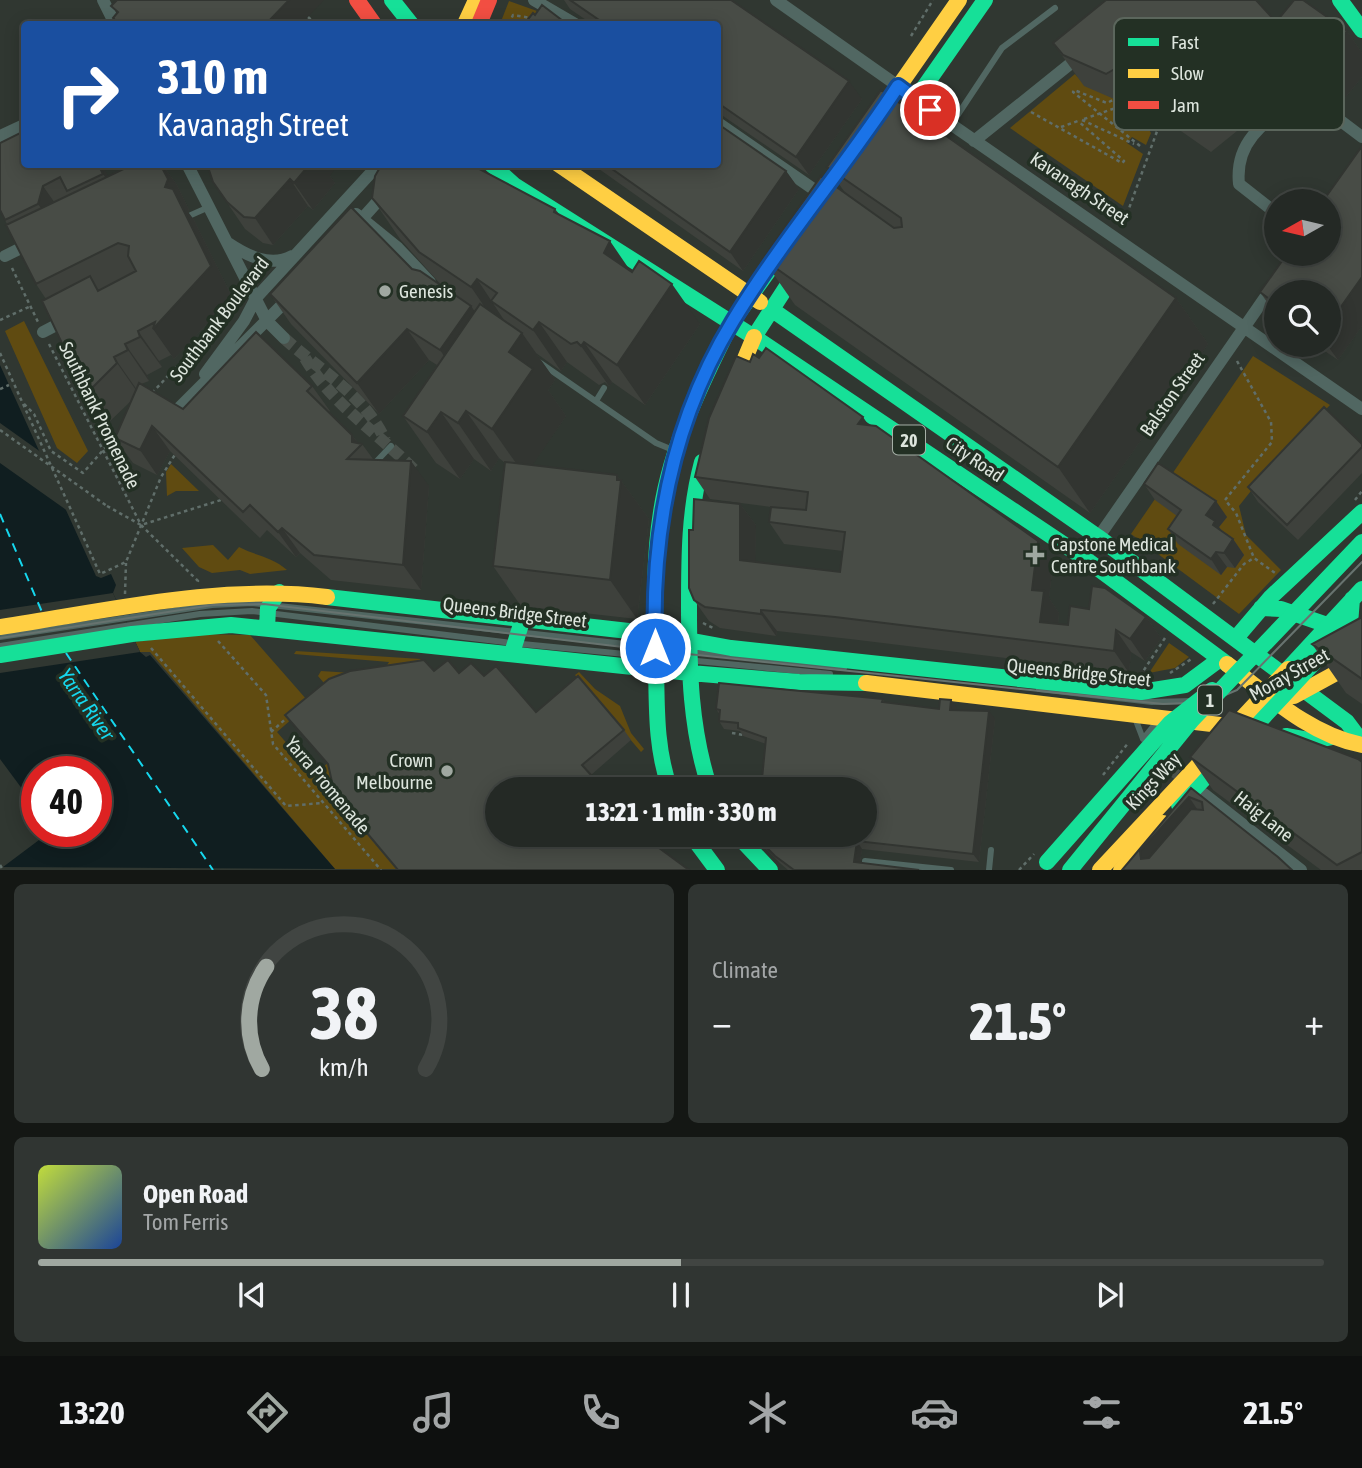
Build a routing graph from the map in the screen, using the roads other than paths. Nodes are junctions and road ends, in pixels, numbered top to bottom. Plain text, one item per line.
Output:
1 (103, 0) edge
2 (357, 0) edge
3 (392, 0) edge
4 (477, 0) edge
5 (489, 0) edge
6 (534, 0) edge
7 (776, 0) edge
8 (951, 0) edge
9 (959, 0) edge
10 (985, 0) edge
11 (1340, 0) edge
12 (1055, 8) dead end
13 (114, 21) edge
14 (372, 21) edge
15 (409, 21) edge
16 (466, 21) edge
17 (480, 21) edge
18 (570, 21) edge
19 (939, 27) junction
20 (1362, 30) edge
21 (1095, 44) edge
22 (898, 86) junction
23 (916, 100) junction
24 (1344, 123) edge
25 (721, 125) edge
26 (951, 125) junction
27 (21, 126) edge
28 (1255, 130) edge
29 (0, 136) edge
30 (1362, 137) edge
31 (862, 138) edge
32 (974, 141) junction
33 (885, 144) edge
34 (189, 168) edge
35 (375, 168) edge
36 (487, 168) edge
37 (564, 168) edge
38 (394, 183) edge
39 (822, 195) joint
40 (343, 201) junction
41 (1264, 204) edge
42 (209, 207) junction
43 (841, 207) edge
44 (191, 215) dead end
45 (362, 219) junction
46 (799, 228) edge
47 (43, 237) edge
48 (344, 239) edge
49 (227, 242) junction
50 (810, 251) edge
51 (295, 254) junction
52 (5, 256) edge
53 (1280, 275) edge
54 (298, 288) edge
55 (439, 293) edge
56 (750, 295) junction
57 (256, 298) junction
58 (771, 309) junction
59 (80, 313) edge
60 (267, 321) junction
61 (732, 322) junction
62 (1245, 326) junction
63 (43, 332) edge
64 (754, 337) junction
65 (284, 338) tunnel mouth
66 (531, 356) edge
67 (604, 388) edge
68 (728, 399) edge
69 (596, 401) junction
70 (1362, 410) edge
71 (710, 441) edge
72 (391, 446) dead end
73 (675, 451) junction
74 (374, 464) edge
75 (1362, 512) edge
76 (1098, 537) junction
77 (1362, 542) edge
78 (1084, 558) junction
79 (1357, 594) edge
80 (1261, 608) junction
81 (271, 609) junction
82 (126, 616) junction
83 (0, 627) edge
84 (0, 636) edge
85 (516, 637) junction
86 (1362, 637) edge
87 (1236, 638) junction
88 (0, 646) edge
89 (655, 652) junction
90 (0, 655) edge
91 (689, 656) junction
92 (1220, 659) junction
93 (1265, 659) junction
94 (1362, 659) edge
95 (1235, 678) junction
96 (1306, 689) junction
97 (1280, 704) junction
98 (1195, 722) junction
99 (1237, 727) junction
100 (1332, 737) junction
101 (1362, 743) edge
102 (667, 777) edge
103 (705, 777) edge
104 (1204, 794) edge
105 (1165, 821) junction
106 (700, 847) edge
107 (748, 847) edge
108 (991, 850) dead end
109 (1145, 857) edge
110 (865, 861) edge
111 (1044, 867) edge
112 (717, 870) edge
113 (770, 870) edge
114 (951, 870) edge
115 (989, 870) edge
116 (1070, 870) edge
117 (1100, 870) edge
118 (1121, 870) edge
119 (1301, 870) edge

1 - 13 street
2 - 14 main road
3 - 15 main road
4 - 16 main road
5 - 17 main road
6 - 18 street
7 - 22 street, Kavanagh Street
8 - 19 lane
9 - 19 main road
10 - 23 main road
11 - 20 main road
12 - 26 lane
19 - 22 main road
21 - 32 street
22 - 23 main road, Kavanagh Street
22 - 31 main road
23 - 26 street, Kavanagh Street
23 - 33 main road
24 - 30 street
25 - 39 street
26 - 32 street, Kavanagh Street
27 - 29 street
28 - 41 street
32 - 62 street, Kavanagh Street
34 - 42 street
35 - 40 street, Southbank Boulevard
36 - 61 main road, City Road / 20
37 - 56 main road, City Road / 20
38 - 45 street
39 - 43 main road
40 - 45 street
40 - 51 street, Southbank Boulevard
42 - 44 lane
42 - 49 street
45 - 48 street
45 - 55 street
46 - 56 main road
47 - 52 street
49 - 51 street
49 - 57 street
50 - 58 main road
51 - 57 street, Southbank Boulevard
53 - 62 street, Balston Street
54 - 60 street, Southbank Boulevard
56 - 58 main road, City Road / 20
56 - 61 main road
57 - 60 street
57 - 60 street, Southbank Boulevard
58 - 64 main road
58 - 76 main road, City Road / 20
59 - 63 street
60 - 65 street
61 - 64 main road, City Road / 20
61 - 73 main road
62 - 70 street, Kavanagh Street
62 - 76 street, Balston Street
64 - 68 main road
64 - 78 main road, City Road / 20
66 - 69 lane
67 - 69 lane
69 - 73 lane
71 - 91 main road
72 - 74 lane
73 - 89 main road
75 - 80 main road
76 - 78 street, Balston Street
76 - 87 main road, City Road / 20
77 - 95 main road, Kings Way / 1, bridge
78 - 92 main road, City Road / 20
79 - 105 main road, Kings Way, bridge
79 - 117 main road, Kings Way / 1, bridge
80 - 86 main road
80 - 87 main road
81 - 82 main road, Queens Bridge Street
81 - 82 main road, Queens Bridge Street
81 - 85 main road, Queens Bridge Street
81 - 85 main road, Queens Bridge Street
82 - 83 main road, Queens Bridge Street
82 - 84 lane, Queens Bridge Street
82 - 88 lane, Queens Bridge Street
82 - 90 main road, Queens Bridge Street
85 - 89 main road, Queens Bridge Street
85 - 89 main road, Queens Bridge Street
87 - 92 main road, Queens Bridge Street
87 - 93 main road, City Road / 20
89 - 91 main road, Queens Bridge Street
89 - 91 main road, Queens Bridge Street
89 - 102 main road
91 - 92 main road, Queens Bridge Street
91 - 95 lane, Queens Bridge Street
91 - 98 lane, Queens Bridge Street
91 - 98 main road, Queens Bridge Street
91 - 103 main road
92 - 95 main road, City Road / 20
93 - 95 lane, Queens Bridge Street
93 - 96 main road, City Road / 20
94 - 96 main road, Moray Street
95 - 97 main road, City Road / 20
95 - 111 main road, Kings Way, bridge
95 - 116 main road, Kings Way / 1, bridge
96 - 97 main road, Moray Street
96 - 101 main road, City Road / 20
97 - 99 main road, Moray Street
97 - 100 main road, City Road / 20
98 - 99 main road, Queens Bridge Street
99 - 100 main road, Queens Bridge Street
100 - 101 main road, City Road / 20
104 - 119 street, Haig Lane
105 - 109 lane
105 - 118 main road, Kings Way
106 - 112 main road
107 - 113 main road
108 - 115 lane
110 - 114 lane

